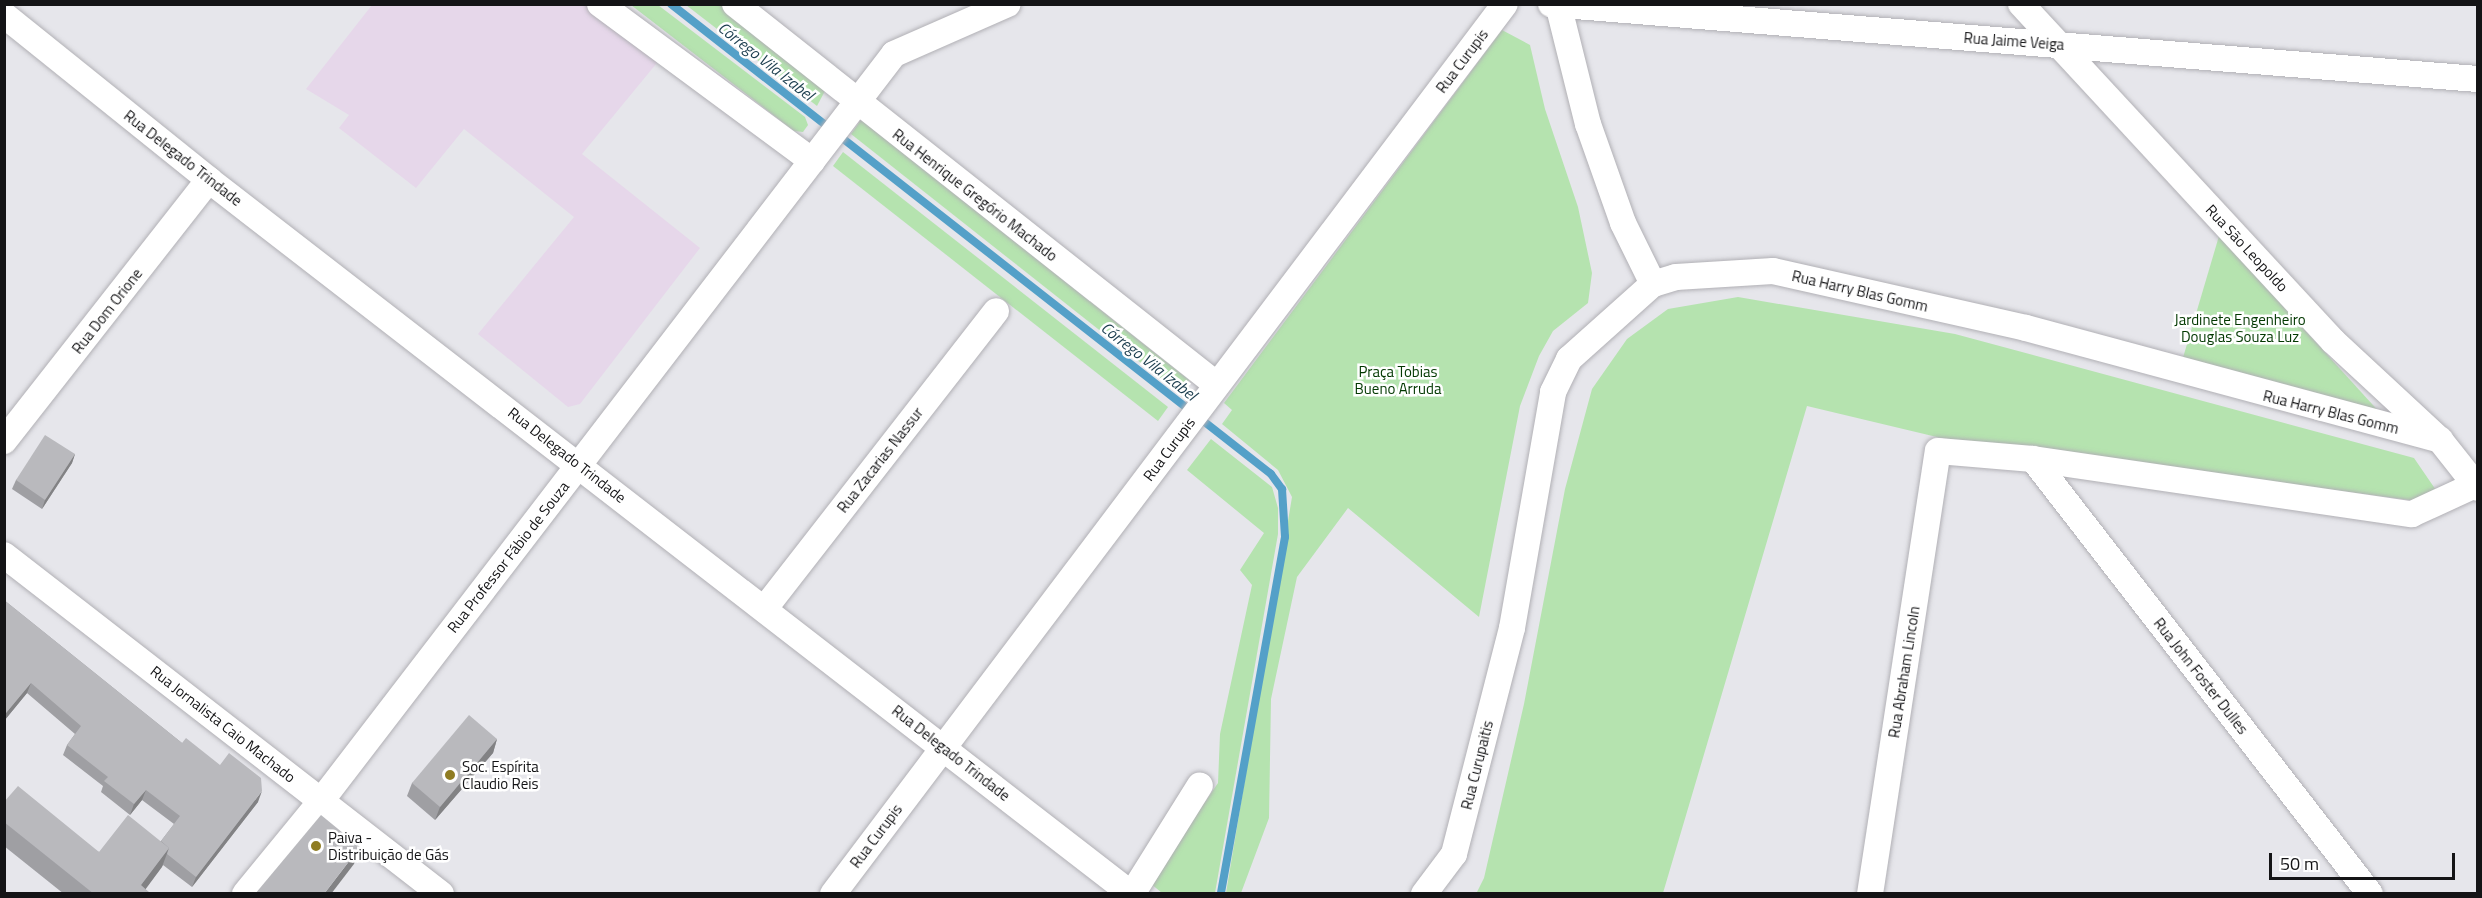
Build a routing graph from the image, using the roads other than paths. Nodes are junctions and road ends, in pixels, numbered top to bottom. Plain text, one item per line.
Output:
1 (600, 4) edge
2 (735, 4) edge
3 (1008, 4) edge
4 (1506, 4) edge
5 (2021, 4) edge
6 (1555, 6) edge
7 (4, 15) edge
8 (2058, 44) junction
9 (2478, 79) edge
10 (853, 108) junction
11 (812, 161) junction
12 (209, 180) junction
13 (1653, 284) junction
14 (996, 311) dead end
15 (1213, 390) junction
16 (2440, 440) junction
17 (4, 441) edge
18 (2033, 459) junction
19 (579, 464) junction
20 (2476, 486) edge
21 (4, 555) edge
22 (765, 608) junction
23 (1512, 628) joint
24 (943, 747) junction
25 (1200, 785) dead end
26 (321, 801) junction
27 (245, 894) edge
28 (441, 894) edge
29 (833, 894) edge
30 (1131, 894) edge
31 (1424, 894) edge
32 (1870, 894) edge
33 (2370, 894) edge

1 - 11 street
2 - 10 street, Rua Henrique Gregório Machado
3 - 10 street, Rua Professor Fábio de Souza
4 - 15 street, Rua Curupis
5 - 8 street, Rua São Leopoldo
6 - 8 street, Rua Jaime Veiga
6 - 13 street
7 - 12 street, Rua Delegado Trindade
8 - 9 street, Rua Jaime Veiga
8 - 16 street, Rua São Leopoldo
10 - 11 street, Rua Professor Fábio de Souza
10 - 15 street, Rua Henrique Gregório Machado
11 - 19 street, Rua Professor Fábio de Souza
12 - 17 street, Rua Dom Orione
12 - 19 street, Rua Delegado Trindade
13 - 16 street, Rua Harry Blas Gomm
13 - 23 street, Rua Harry Blas Gomm
14 - 22 street, Rua Zacarias Nassur
15 - 24 street, Rua Curupis
16 - 20 street, Rua São Leopoldo
18 - 20 street
18 - 32 street, Rua Abraham Lincoln
18 - 33 street, Rua John Foster Dulles
19 - 22 street, Rua Delegado Trindade
19 - 26 street, Rua Professor Fábio de Souza
21 - 26 street, Rua Jornalista Caio Machado
22 - 24 street, Rua Delegado Trindade
23 - 31 street, Rua Curupaitis
24 - 29 street, Rua Curupis
24 - 30 street, Rua Delegado Trindade
25 - 30 street
26 - 27 street, Rua Professor Fábio de Souza
26 - 28 street, Rua Jornalista Caio Machado

